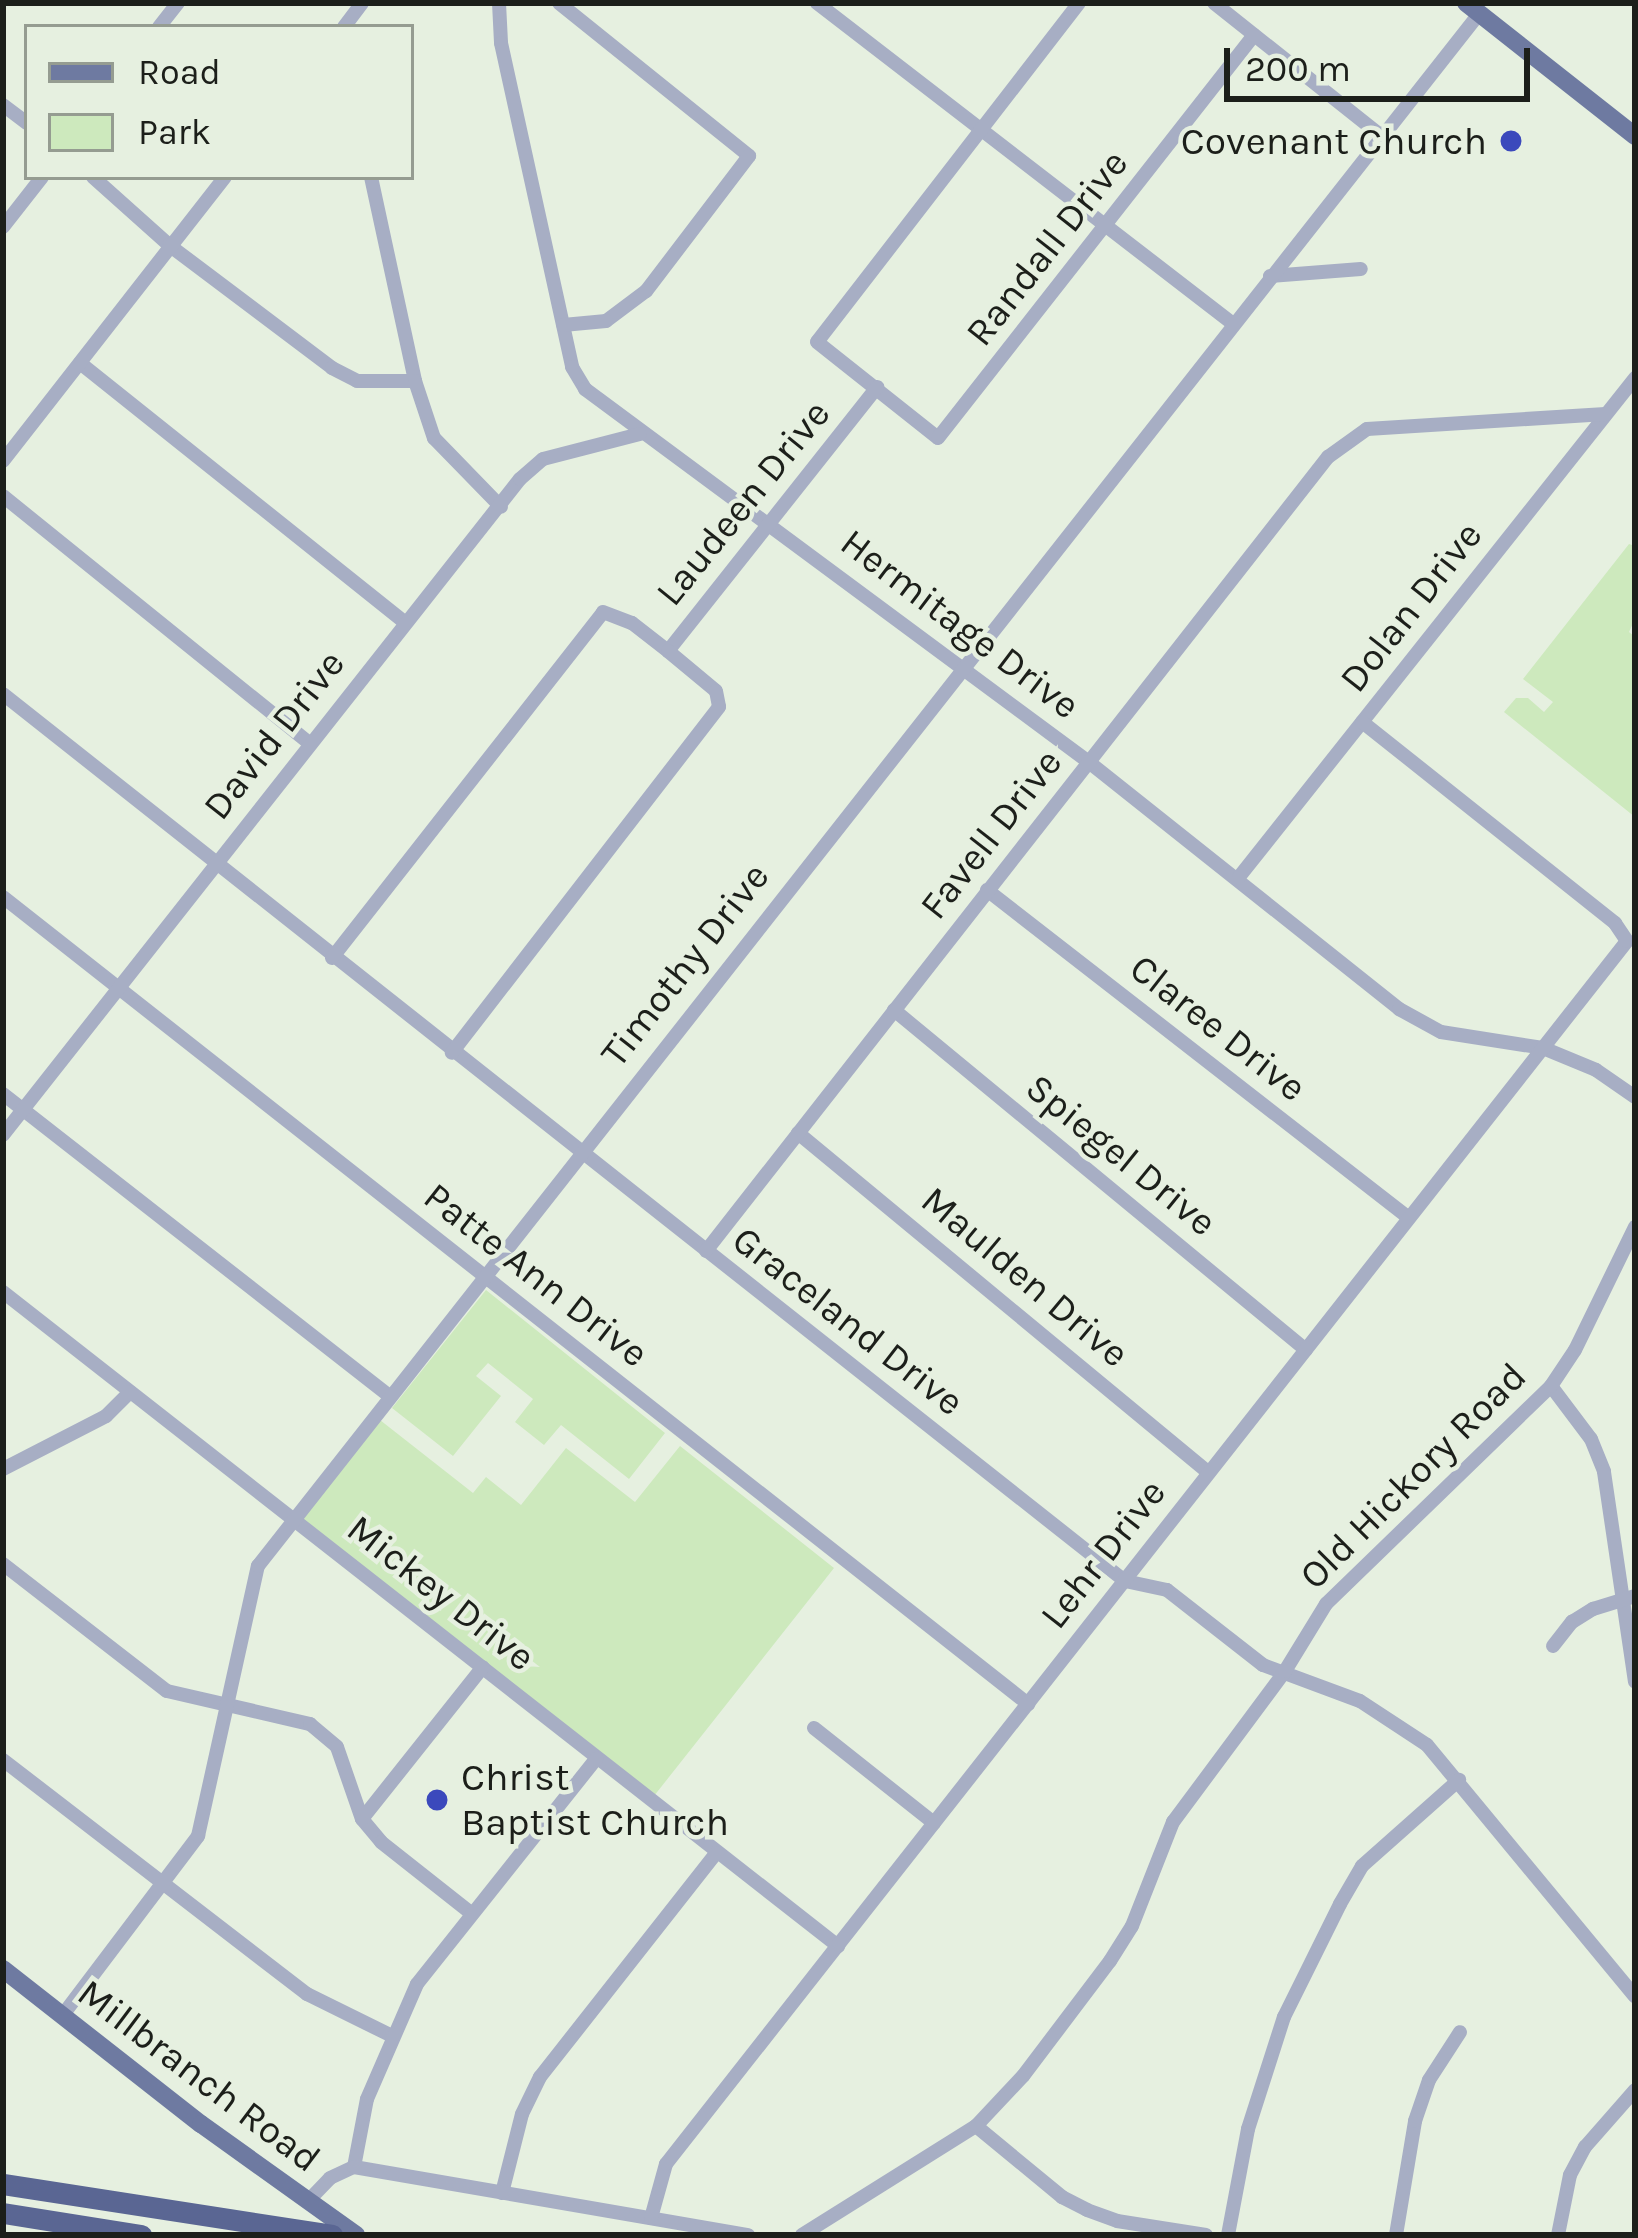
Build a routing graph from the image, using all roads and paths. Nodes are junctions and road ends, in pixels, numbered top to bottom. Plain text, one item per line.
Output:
1 (499, 3) edge
2 (559, 3) edge
3 (817, 3) edge
4 (1079, 3) edge
5 (1214, 3) edge
6 (1472, 8) edge
7 (1254, 35) junction
8 (982, 128) junction
9 (1381, 136) junction
10 (1635, 136) edge
11 (41, 180) edge
12 (96, 180) edge
13 (223, 180) edge
14 (372, 180) edge
15 (1108, 225) junction
16 (3, 227) edge
17 (169, 245) junction
18 (1361, 269) dead end
19 (1270, 276) junction
20 (1232, 323) junction
21 (563, 325) junction
22 (80, 363) junction
23 (1635, 378) edge
24 (415, 381) junction
25 (877, 387) junction
26 (1606, 414) junction
27 (640, 434) junction
28 (3, 461) edge
29 (3, 496) edge
30 (501, 507) junction
31 (770, 522) junction
32 (404, 622) junction
33 (668, 650) junction
34 (961, 667) junction
35 (3, 694) edge
36 (1362, 722) junction
37 (309, 743) junction
38 (1090, 763) junction
39 (215, 865) junction
40 (1239, 878) junction
41 (987, 890) junction
42 (3, 897) edge
43 (332, 958) junction
44 (118, 988) junction
45 (894, 1010) junction
46 (1543, 1048) junction
47 (452, 1053) junction
48 (3, 1094) edge
49 (1635, 1097) edge
50 (22, 1110) junction
51 (798, 1133) junction
52 (3, 1136) edge
53 (578, 1153) junction
54 (1409, 1218) junction
55 (1635, 1227) edge
56 (706, 1251) junction
57 (483, 1275) junction
58 (3, 1292) edge
59 (1306, 1350) junction
60 (1551, 1385) junction
61 (130, 1392) junction
62 (389, 1396) junction
63 (3, 1469) edge
64 (1209, 1472) junction
65 (293, 1520) junction
66 (3, 1564) edge
67 (1125, 1581) junction
68 (1630, 1597) edge
69 (1553, 1646) dead end
70 (483, 1667) junction
71 (1285, 1671) junction
72 (1635, 1682) edge
73 (1028, 1704) junction
74 (226, 1707) junction
75 (814, 1729) dead end
76 (596, 1759) junction
77 (3, 1760) edge
78 (1459, 1780) junction
79 (362, 1819) junction
80 (934, 1823) junction
81 (716, 1853) junction
82 (163, 1887) junction
83 (471, 1912) junction
84 (838, 1946) junction
85 (3, 1969) edge
86 (1635, 1996) edge
87 (62, 2015) junction
88 (1460, 2032) dead end
89 (392, 2036) junction
90 (1635, 2090) edge
91 (976, 2126) junction
92 (355, 2167) junction
93 (3, 2184) edge
94 (502, 2193) junction
95 (309, 2200) junction
96 (3, 2213) edge
97 (651, 2218) junction
98 (141, 2235) edge
99 (332, 2235) edge
100 (356, 2235) edge
101 (748, 2235) edge
102 (802, 2235) edge
103 (1206, 2235) edge
104 (1228, 2235) edge
105 (1396, 2235) edge
106 (1558, 2235) edge

1 - 21 street, Hermitage Drive
2 - 21 street
3 - 8 street
4 - 8 street, Laudeen Drive
5 - 7 street
6 - 9 street, Timothy Drive
6 - 10 main road
7 - 9 street
7 - 15 street, Randall Drive
8 - 15 street
8 - 25 street, Laudeen Drive
9 - 19 street, Timothy Drive
11 - 16 street
12 - 17 street
13 - 17 street
14 - 24 street
15 - 20 street
15 - 25 street, Randall Drive
17 - 22 street
17 - 24 street
18 - 19 street
19 - 20 street, Timothy Drive
20 - 34 street, Timothy Drive
21 - 27 street, Hermitage Drive
22 - 28 street
22 - 32 street
23 - 26 street, Dolan Drive
24 - 30 street
25 - 31 street, Laudeen Drive
26 - 36 street, Dolan Drive
26 - 38 street, Favell Drive
27 - 30 street, David Drive
27 - 31 street, Hermitage Drive
29 - 37 street
30 - 32 street, David Drive
31 - 33 street, Laudeen Drive
31 - 34 street, Hermitage Drive
32 - 37 street, David Drive
33 - 43 street, Laudeen Drive
33 - 47 street
34 - 38 street, Hermitage Drive
34 - 53 street, Timothy Drive
35 - 39 street, Graceland Drive
36 - 40 street, Dolan Drive
36 - 46 street, Lehr Drive
37 - 39 street, David Drive
38 - 40 street, Hermitage Drive
38 - 41 street, Favell Drive
39 - 43 street, Graceland Drive
39 - 44 street, David Drive
40 - 46 street, Hermitage Drive
41 - 45 street, Favell Drive
41 - 54 street, Claree Drive
42 - 44 street, Patte Ann Drive
43 - 47 street, Graceland Drive
44 - 50 street, David Drive
44 - 57 street, Patte Ann Drive
45 - 51 street, Favell Drive
45 - 59 street, Spiegel Drive
46 - 49 street, Hermitage Drive
46 - 54 street, Lehr Drive
47 - 53 street, Graceland Drive
48 - 50 street
50 - 52 street, David Drive
50 - 62 street
51 - 56 street, Favell Drive
51 - 64 street, Maulden Drive
53 - 56 street, Graceland Drive
53 - 57 street, Timothy Drive
54 - 59 street, Lehr Drive
55 - 60 street, Old Hickory Road
56 - 67 street, Graceland Drive
57 - 62 street, Timothy Drive
57 - 73 street, Patte Ann Drive
58 - 61 street, Mickey Drive
59 - 64 street, Lehr Drive
60 - 68 street
60 - 71 street, Old Hickory Road
61 - 63 street
61 - 65 street, Mickey Drive
62 - 65 street, Timothy Drive
64 - 67 street, Lehr Drive
65 - 70 street, Mickey Drive
65 - 74 street, Timothy Drive
66 - 74 street
67 - 71 street, Graceland Drive
67 - 73 street, Lehr Drive
68 - 69 street
68 - 72 street
70 - 76 street, Mickey Drive
70 - 79 street
71 - 78 street, Graceland Drive
71 - 91 street, Old Hickory Road
73 - 80 street, Lehr Drive
74 - 79 street
74 - 82 street, Timothy Drive
75 - 80 street
76 - 81 street, Mickey Drive
76 - 83 street
77 - 82 street
78 - 86 street, Graceland Drive
78 - 104 street
79 - 83 street
80 - 84 street, Lehr Drive
81 - 84 street, Mickey Drive
81 - 94 street
82 - 87 street, Timothy Drive
82 - 89 street
83 - 89 street
84 - 97 street, Lehr Drive
85 - 87 main road, Millbranch Road
87 - 95 main road, Millbranch Road
88 - 105 street
89 - 92 street
90 - 106 street
91 - 102 street, Old Hickory Road
91 - 103 street
92 - 94 street
92 - 95 street
93 - 99 highway
94 - 97 street
95 - 100 main road, Millbranch Road
96 - 98 highway
97 - 101 street

